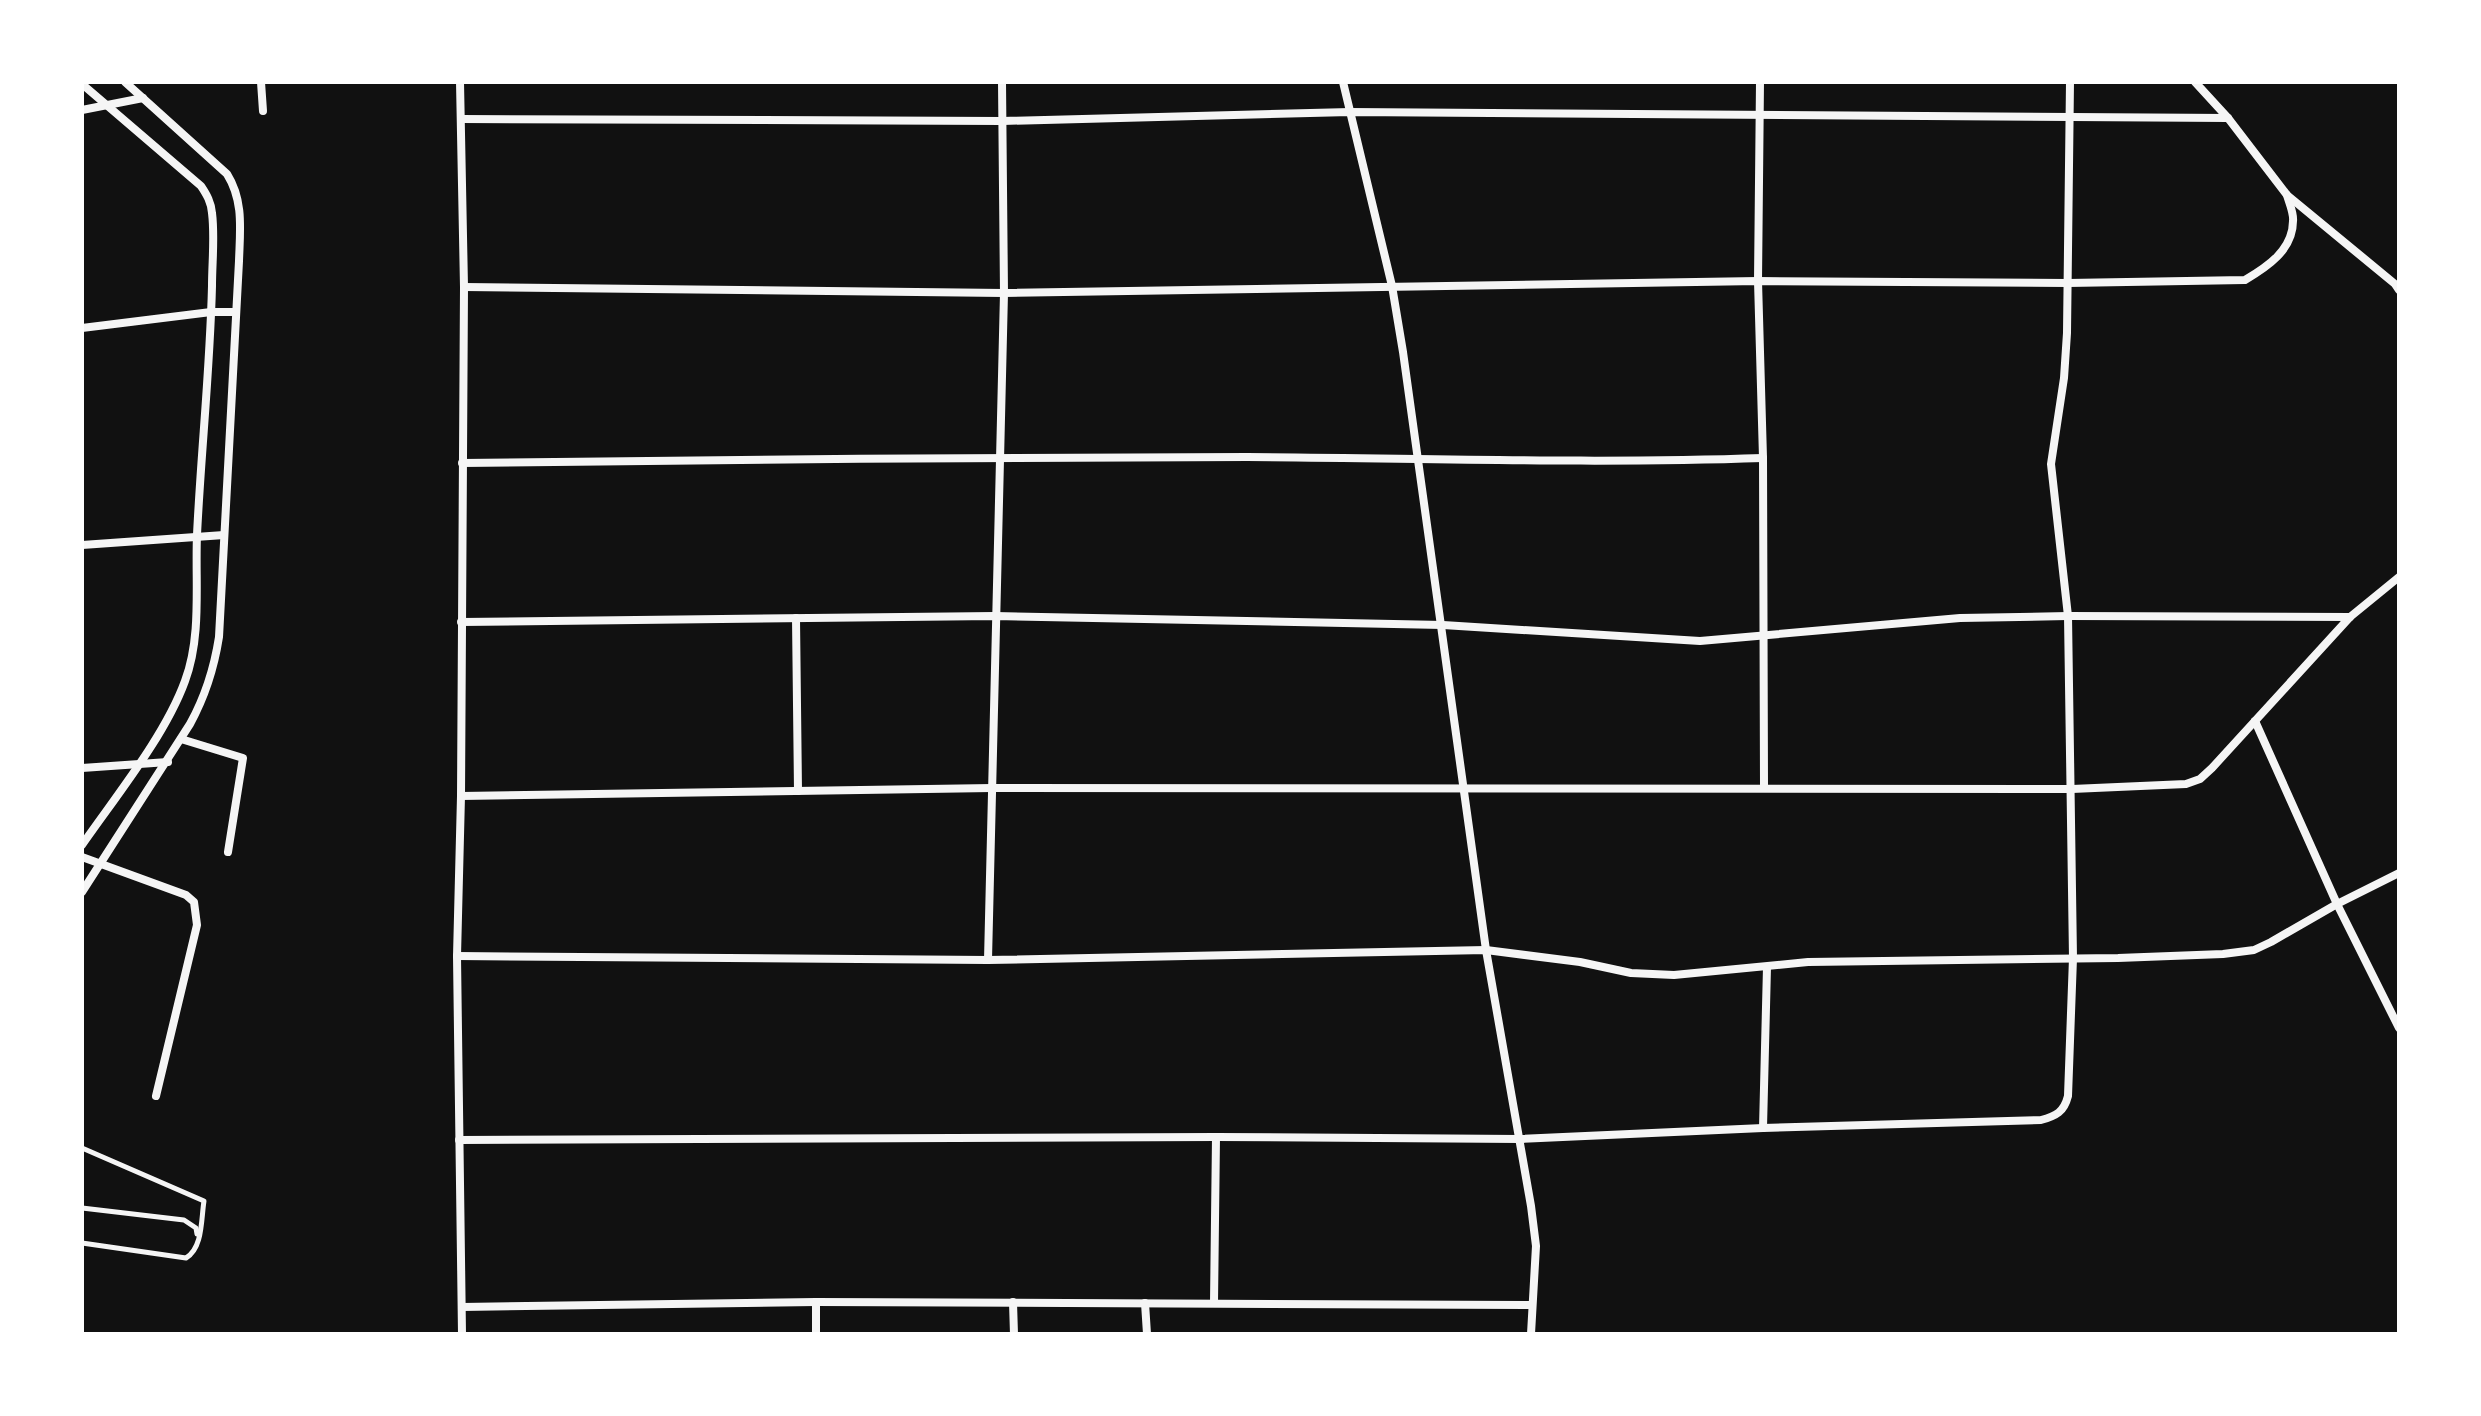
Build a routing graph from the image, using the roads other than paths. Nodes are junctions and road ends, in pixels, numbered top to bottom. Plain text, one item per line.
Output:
1 (125, 82) edge
2 (261, 82) edge
3 (460, 82) edge
4 (1002, 82) edge
5 (1343, 82) edge
6 (1760, 82) edge
7 (2070, 82) edge
8 (2195, 82) edge
9 (82, 84) edge
10 (143, 98) junction
11 (108, 107) junction
12 (82, 110) edge
13 (263, 111) dead end
14 (1350, 112) junction
15 (1760, 116) junction
16 (2070, 118) junction
17 (2228, 118) junction
18 (461, 119) junction
19 (1003, 121) junction
20 (2287, 195) junction
21 (1758, 281) junction
22 (2068, 283) junction
23 (1392, 286) junction
24 (464, 287) junction
25 (2399, 290) edge
26 (1004, 293) junction
27 (211, 312) junction
28 (236, 312) junction
29 (82, 328) edge
30 (999, 457) junction
31 (1417, 458) junction
32 (1763, 458) junction
33 (462, 463) junction
34 (197, 535) junction
35 (224, 535) junction
36 (82, 545) edge
37 (2399, 577) edge
38 (995, 616) junction
39 (2068, 616) junction
40 (2350, 617) junction
41 (796, 618) junction
42 (461, 622) junction
43 (1443, 625) junction
44 (1762, 634) junction
45 (2255, 721) junction
46 (181, 739) junction
47 (168, 762) junction
48 (139, 763) junction
49 (82, 768) edge
50 (1462, 787) junction
51 (1764, 787) junction
52 (992, 788) junction
53 (2072, 789) junction
54 (798, 791) junction
55 (461, 796) junction
56 (82, 845) edge
57 (228, 852) dead end
58 (82, 857) edge
59 (100, 864) junction
60 (2399, 873) edge
61 (82, 892) edge
62 (2337, 904) junction
63 (1486, 950) junction
64 (457, 956) junction
65 (2073, 958) junction
66 (988, 960) junction
67 (1767, 967) junction
68 (2399, 1028) edge
69 (156, 1096) dead end
70 (1763, 1128) junction
71 (1216, 1137) junction
72 (1520, 1139) junction
73 (459, 1140) junction
74 (82, 1148) edge
75 (82, 1208) edge
76 (197, 1239) junction
77 (82, 1243) edge
78 (816, 1302) junction
79 (1013, 1302) junction
80 (1145, 1303) junction
81 (1214, 1303) junction
82 (1531, 1305) junction
83 (462, 1307) junction
84 (462, 1334) edge
85 (816, 1334) edge
86 (1014, 1334) edge
87 (1147, 1334) edge
88 (1531, 1334) edge

1 - 10 street
2 - 13 street
3 - 18 street
4 - 19 street
5 - 14 street
6 - 15 street
7 - 16 street
8 - 17 street
9 - 11 street
10 - 11 street
10 - 28 street
11 - 12 street
11 - 27 street
14 - 15 street
14 - 19 street
14 - 23 street
15 - 16 street
15 - 21 street
16 - 17 street
16 - 22 street
17 - 20 street
18 - 19 street
18 - 24 street
19 - 26 street
20 - 22 street
20 - 25 street
21 - 22 street
21 - 23 street
21 - 32 street
22 - 39 street
23 - 26 street
23 - 31 street
24 - 26 street
24 - 33 street
26 - 30 street
27 - 28 street
27 - 29 street
27 - 34 street
28 - 35 street
30 - 31 street
30 - 33 street
30 - 38 street
31 - 32 street
31 - 43 street
32 - 44 street
33 - 42 street
34 - 35 street
34 - 36 street
34 - 48 street
35 - 46 street
37 - 40 street
38 - 41 street
38 - 43 street
38 - 52 street
39 - 40 street
39 - 44 street
39 - 53 street
40 - 45 street
41 - 42 street
41 - 54 street
42 - 55 street
43 - 44 street
43 - 50 street
44 - 51 street
45 - 53 street
45 - 62 street
46 - 47 street
46 - 57 street
47 - 48 street
47 - 59 street
48 - 49 street
48 - 56 street
50 - 51 street
50 - 52 street
50 - 63 street
51 - 53 street
52 - 54 street
52 - 66 street
53 - 65 street
54 - 55 street
55 - 64 street
58 - 59 street
59 - 61 street
59 - 69 street
60 - 62 street
62 - 65 street
62 - 68 street
63 - 66 street
63 - 67 street
63 - 72 street
64 - 66 street
64 - 73 street
65 - 67 street
65 - 70 street
67 - 70 street
70 - 72 street
71 - 72 street
71 - 73 street
71 - 81 street
72 - 82 street
73 - 83 street
74 - 76 lane
75 - 76 lane
76 - 77 lane
78 - 79 street
78 - 83 street
78 - 85 street
79 - 80 street
79 - 86 street
80 - 81 street
80 - 87 street
81 - 82 street
82 - 88 street
83 - 84 street

